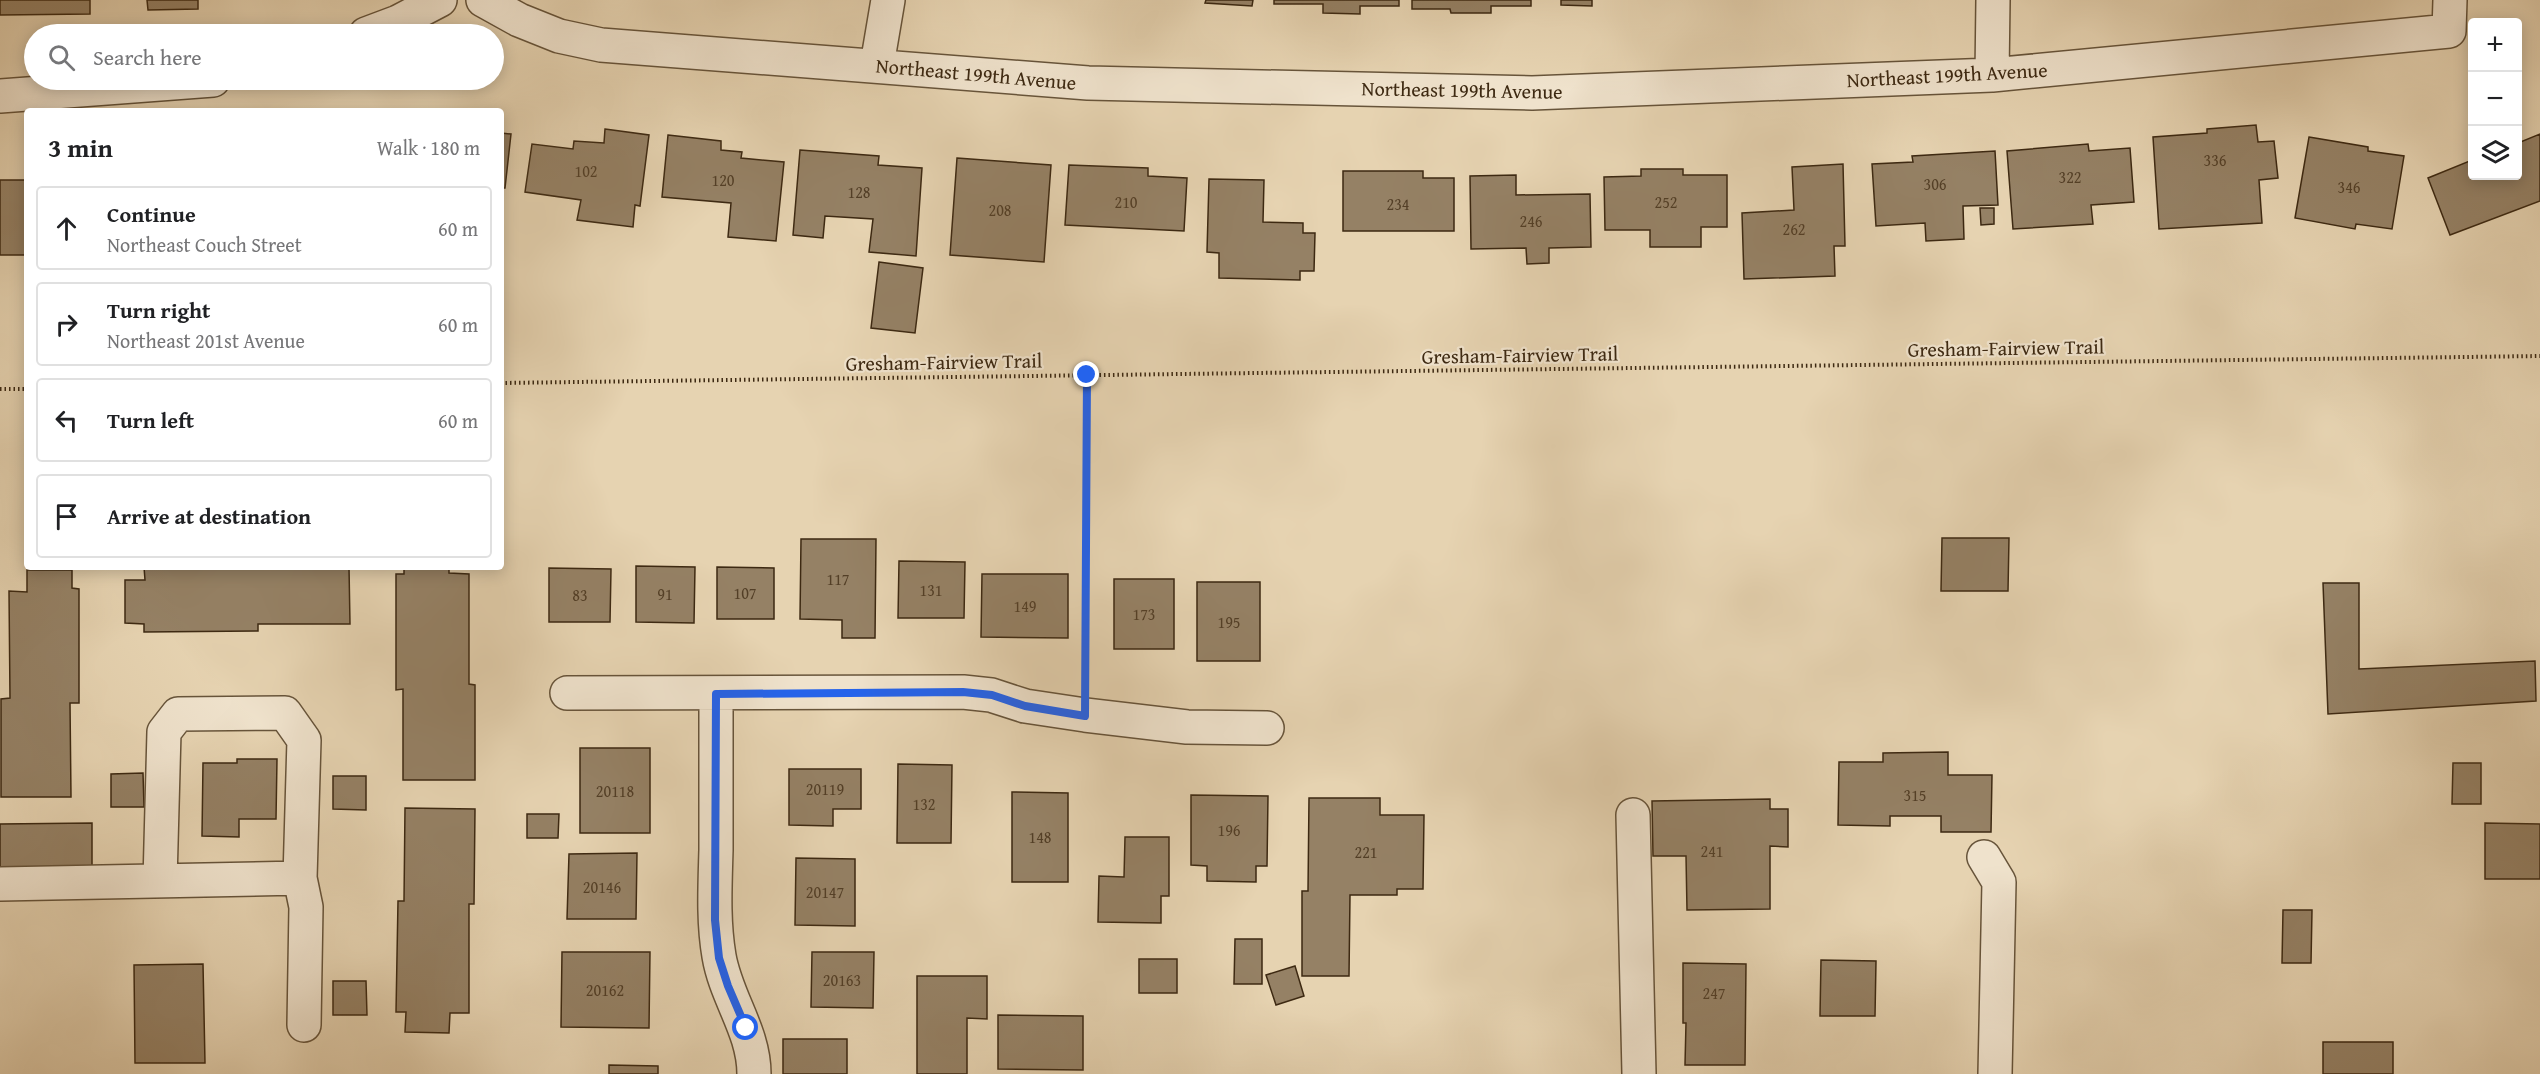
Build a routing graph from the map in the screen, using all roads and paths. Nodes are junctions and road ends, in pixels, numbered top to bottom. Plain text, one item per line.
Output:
1 (440, 0) edge
2 (483, 0) edge
3 (888, 0) edge
4 (1993, 0) edge
5 (2449, 15) edge
6 (393, 24) edge
7 (877, 65) junction
8 (1992, 75) junction
9 (80, 90) edge
10 (0, 96) edge
11 (2540, 356) edge
12 (1087, 375) junction
13 (504, 383) edge
14 (0, 389) edge
15 (24, 389) edge
16 (567, 693) dead end
17 (716, 694) junction
18 (1085, 716) junction
19 (1267, 728) dead end
20 (1633, 815) dead end
21 (1984, 857) dead end
22 (300, 878) junction
23 (160, 881) junction
24 (0, 884) edge
25 (304, 1025) dead end
26 (754, 1074) edge
27 (1639, 1074) edge
28 (1995, 1074) edge

1 - 6 street
2 - 7 street, Northeast 199th Avenue
3 - 7 street
4 - 8 street
5 - 8 street, Northeast 199th Avenue
7 - 8 street, Northeast 199th Avenue
9 - 10 street
11 - 12 path, Gresham-Fairview Trail
12 - 13 path, Gresham-Fairview Trail
12 - 18 path
14 - 15 path
16 - 17 street
17 - 18 street
17 - 26 street
18 - 19 street
20 - 27 street
21 - 28 street
22 - 23 street
22 - 23 street
22 - 25 street
23 - 24 street

